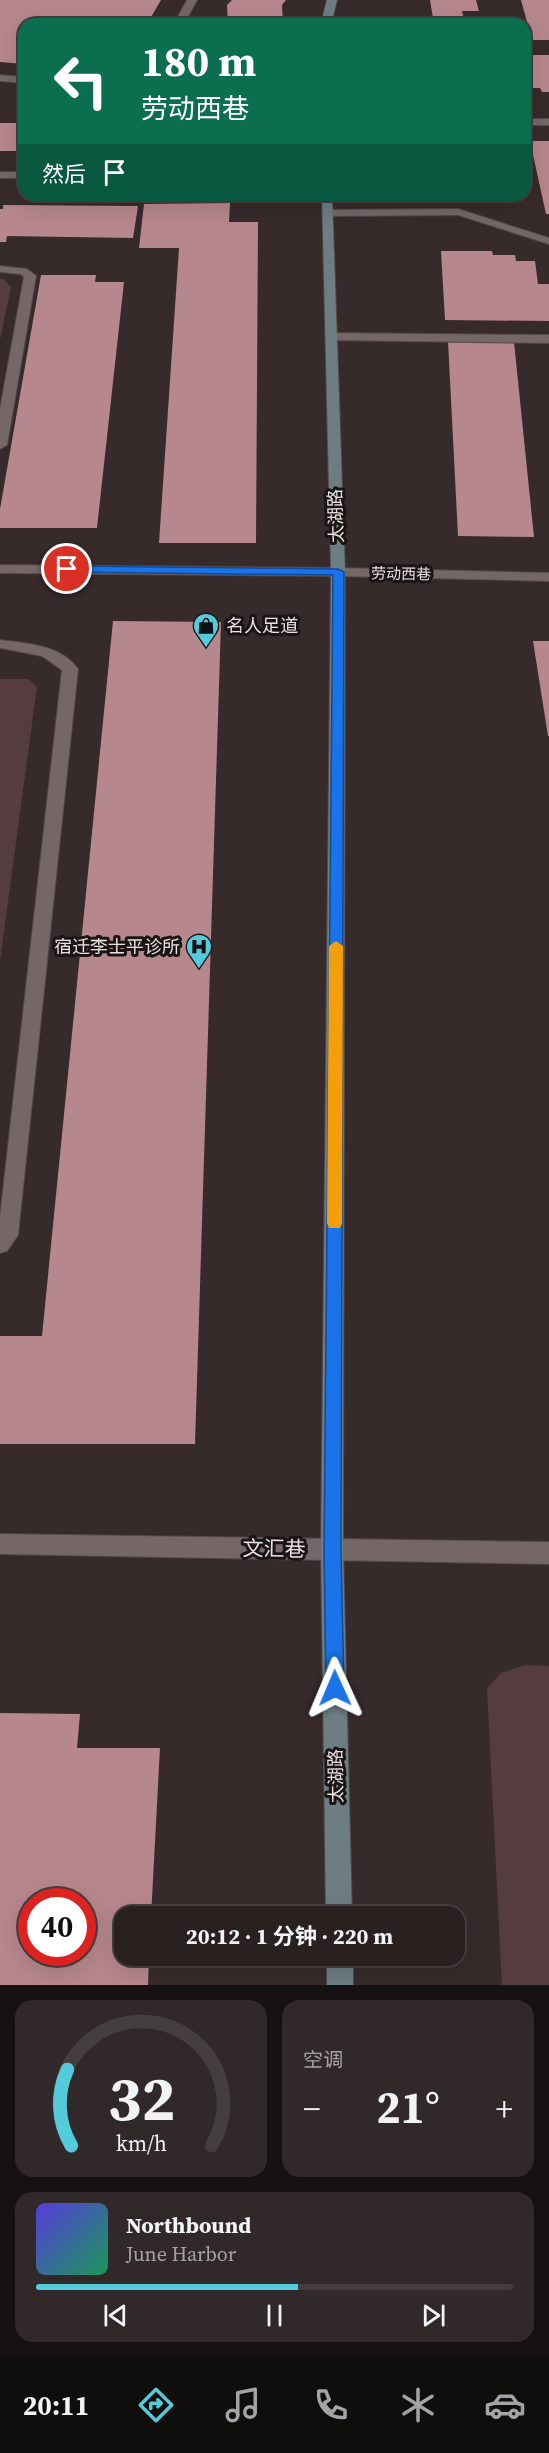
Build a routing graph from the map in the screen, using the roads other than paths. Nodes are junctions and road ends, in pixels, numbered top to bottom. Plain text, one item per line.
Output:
1 (192, 0) edge
2 (332, 0) edge
3 (182, 18) edge
4 (328, 18) edge
5 (0, 78) edge
6 (18, 80) edge
7 (531, 122) edge
8 (549, 122) edge
9 (0, 175) edge
10 (18, 175) edge
11 (328, 204) edge
12 (549, 241) edge
13 (0, 269) edge
14 (330, 337) junction
15 (549, 339) edge
16 (0, 445) edge
17 (0, 569) edge
18 (338, 572) junction
19 (549, 577) edge
20 (0, 644) edge
21 (0, 1245) edge
22 (0, 1544) edge
23 (332, 1550) junction
24 (549, 1553) edge
25 (339, 1906) edge
26 (340, 1966) edge
27 (340, 1985) edge

1 - 3 street
2 - 4 street
5 - 6 street
7 - 8 street
9 - 10 street
11 - 12 street
11 - 14 street, 太湖路
13 - 16 street
14 - 15 street
14 - 18 street, 太湖路
17 - 18 street, 劳动西巷
18 - 19 street, 劳动西巷
18 - 23 street, 太湖路
20 - 21 street
22 - 23 street, 文汇巷
23 - 24 street, 文汇巷
23 - 25 street, 太湖路
26 - 27 street

